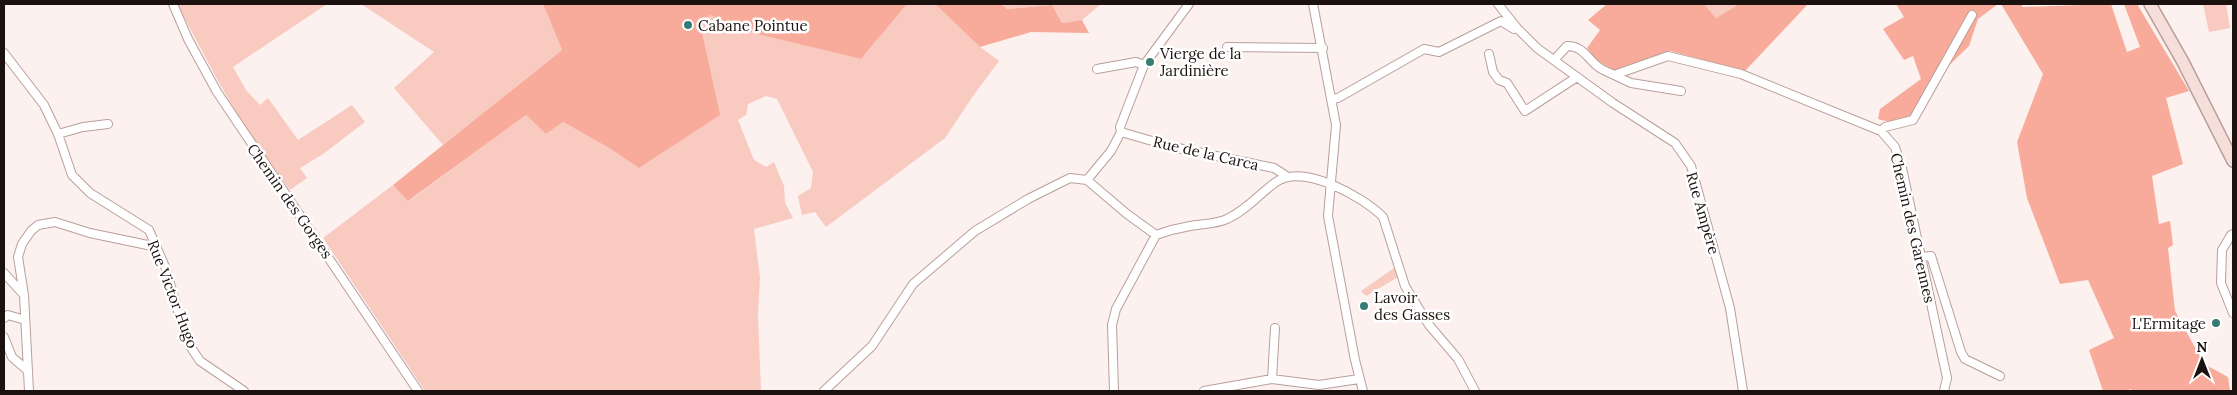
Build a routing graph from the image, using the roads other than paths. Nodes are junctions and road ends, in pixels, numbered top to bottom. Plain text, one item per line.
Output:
1 (173, 4) edge
2 (1189, 4) edge
3 (1313, 4) edge
4 (1498, 4) edge
5 (2150, 4) edge
6 (1972, 15) dead end
7 (1517, 28) junction
8 (1227, 47) dead end
9 (1323, 48) junction
10 (4, 53) edge
11 (1489, 54) dead end
12 (1555, 59) junction
13 (1144, 65) junction
14 (1096, 69) dead end
15 (1614, 75) junction
16 (1577, 77) junction
17 (1681, 90) dead end
18 (1332, 99) junction
19 (108, 124) dead end
20 (1881, 131) junction
21 (1121, 132) junction
22 (58, 134) junction
23 (2233, 161) edge
24 (1288, 177) junction
25 (1087, 180) junction
26 (1330, 184) junction
27 (1156, 234) junction
28 (2233, 234) edge
29 (157, 247) junction
30 (1921, 257) junction
31 (4, 273) edge
32 (24, 296) junction
33 (2233, 313) edge
34 (4, 318) edge
35 (25, 320) junction
36 (1275, 328) dead end
37 (4, 337) edge
38 (28, 371) junction
39 (2000, 376) dead end
40 (1272, 379) junction
41 (1359, 379) junction
42 (1318, 388) edge
43 (417, 390) edge
44 (29, 391) edge
45 (244, 391) edge
46 (408, 391) edge
47 (824, 391) edge
48 (1114, 391) edge
49 (1204, 391) edge
50 (1363, 391) edge
51 (1475, 391) edge
52 (1743, 391) edge
53 (1944, 391) edge

1 - 43 street, Chemin des Gorges
2 - 13 street
3 - 9 street
4 - 7 street, Rue Ampère
5 - 23 street
6 - 20 street
7 - 12 street, Rue Ampère
7 - 18 street
8 - 9 street
9 - 18 street
10 - 22 street, Rue Victor Hugo
11 - 16 street
12 - 15 street
12 - 16 street, Rue Ampère
13 - 14 street
13 - 21 street
15 - 17 street
15 - 20 street
16 - 52 street, Rue Ampère
18 - 26 street
19 - 22 street
20 - 30 street, Chemin des Garennes
21 - 24 street, Rue de la Carca
21 - 25 street
22 - 29 street, Rue Victor Hugo
24 - 26 street
24 - 27 street
25 - 27 street
25 - 47 street
26 - 41 street
26 - 51 street
27 - 48 street
28 - 33 street
29 - 32 street
29 - 45 street, Rue Victor Hugo
30 - 39 street
30 - 53 street, Chemin des Garennes
31 - 32 street
32 - 35 street
34 - 35 street
35 - 38 street
36 - 40 street
37 - 38 street
38 - 44 street
40 - 42 street
40 - 49 street
41 - 42 street
41 - 50 street
43 - 46 street

